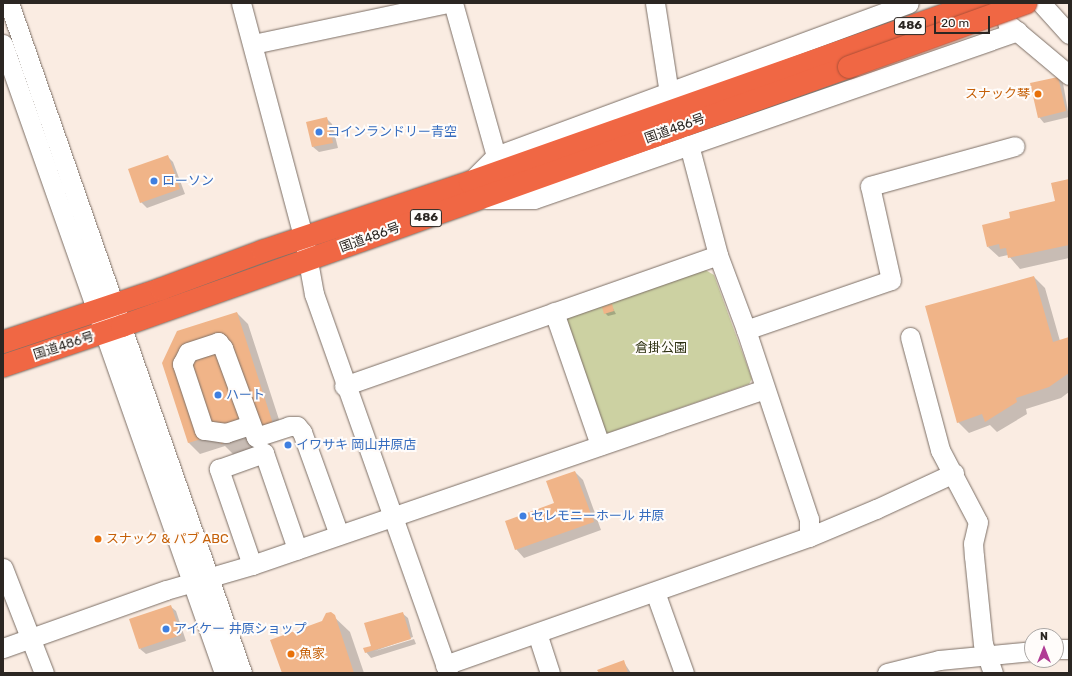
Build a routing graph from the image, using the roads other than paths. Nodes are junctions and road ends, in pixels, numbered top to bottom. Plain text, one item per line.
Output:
1 (9, 3) edge
2 (241, 3) edge
3 (447, 3) edge
4 (453, 3) edge
5 (655, 3) edge
6 (908, 3) edge
7 (978, 3) edge
8 (982, 3) edge
9 (1026, 3) edge
10 (1042, 3) edge
11 (1018, 31) junction
12 (1069, 34) edge
13 (3, 44) edge
14 (253, 44) junction
15 (846, 58) junction
16 (1065, 67) edge
17 (669, 93) junction
18 (689, 145) junction
19 (1015, 146) dead end
20 (496, 156) junction
21 (474, 191) junction
22 (304, 239) junction
23 (718, 255) junction
24 (306, 260) junction
25 (105, 308) junction
26 (554, 312) junction
27 (113, 330) junction
28 (746, 330) junction
29 (910, 337) dead end
30 (3, 342) edge
31 (3, 366) edge
32 (344, 386) junction
33 (765, 389) junction
34 (253, 431) junction
35 (600, 445) junction
36 (954, 473) junction
37 (393, 518) junction
38 (339, 535) junction
39 (809, 537) junction
40 (298, 549) junction
41 (252, 565) junction
42 (3, 568) edge
43 (200, 580) junction
44 (655, 592) junction
45 (537, 632) junction
46 (32, 639) junction
47 (3, 648) edge
48 (1024, 652) edge
49 (985, 655) junction
50 (446, 669) edge
51 (44, 673) edge
52 (224, 673) edge
53 (242, 673) edge
54 (550, 673) edge
55 (684, 673) edge
56 (887, 673) edge
57 (993, 673) edge

1 - 25 street
2 - 14 street
3 - 14 street
4 - 20 street
5 - 17 street
6 - 17 street
7 - 15 highway, 486
8 - 11 street
9 - 15 highway, 486, bridge
10 - 12 street
11 - 16 street
11 - 18 street
13 - 25 street
14 - 22 street
15 - 21 highway, 国道486号 / 486
17 - 20 street
18 - 21 street
18 - 23 street
19 - 28 street
20 - 21 street
21 - 22 highway, 国道486号 / 486
21 - 24 highway, 国道486号 / 486
22 - 24 street
22 - 25 highway, 国道486号 / 486
23 - 26 street
23 - 28 street
24 - 27 highway, 国道486号 / 486
24 - 32 street
25 - 27 street
25 - 30 highway, 国道486号 / 486
26 - 32 street
26 - 35 street
27 - 31 highway, 国道486号 / 486
27 - 43 street
28 - 33 street
29 - 36 street
32 - 37 street
33 - 35 street
33 - 39 street
34 - 34 street
34 - 38 street
35 - 37 street
36 - 39 street
36 - 49 street
37 - 38 street
37 - 50 street
38 - 40 street
39 - 44 street
40 - 41 street
40 - 41 street
41 - 43 street
42 - 46 street
43 - 46 street
43 - 52 street
43 - 53 street
44 - 45 street
44 - 55 street
45 - 50 street
45 - 54 street
46 - 47 street
46 - 51 street
48 - 49 street
49 - 56 street
49 - 57 street

